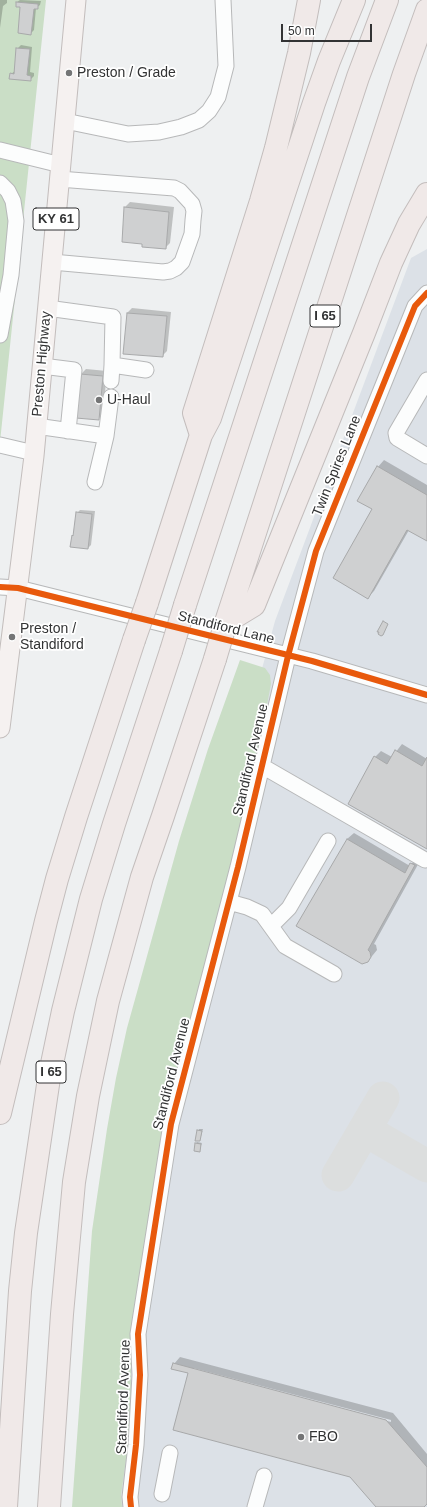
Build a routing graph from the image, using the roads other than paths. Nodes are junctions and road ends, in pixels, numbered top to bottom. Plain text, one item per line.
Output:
1 (76, 0) edge
2 (223, 0) edge
3 (309, 0) edge
4 (354, 0) edge
5 (387, 0) edge
6 (427, 10) edge
7 (65, 122) junction
8 (0, 150) edge
9 (60, 172) junction
10 (0, 183) edge
11 (427, 194) edge
12 (52, 262) junction
13 (6, 274) edge
14 (427, 293) edge
15 (47, 308) junction
16 (2, 309) edge
17 (0, 335) edge
18 (112, 365) junction
19 (42, 366) junction
20 (146, 370) dead end
21 (427, 380) edge
22 (112, 381) dead end
23 (111, 396) dead end
24 (36, 426) junction
25 (68, 431) junction
26 (106, 436) junction
27 (201, 436) junction
28 (0, 445) edge
29 (34, 453) junction
30 (427, 456) edge
31 (95, 482) dead end
32 (9, 588) edge
33 (226, 622) junction
34 (288, 656) junction
35 (427, 695) edge
36 (0, 728) edge
37 (262, 766) junction
38 (328, 841) dead end
39 (425, 860) dead end
40 (229, 902) junction
41 (271, 926) junction
42 (334, 974) dead end
43 (0, 1113) edge
44 (170, 1453) dead end
45 (264, 1476) dead end
46 (162, 1494) dead end
47 (6, 1507) edge
48 (49, 1507) edge
49 (131, 1507) edge
50 (255, 1507) edge

1 - 7 main road, Preston Highway / KY 61
2 - 7 street
3 - 27 highway
4 - 27 highway
5 - 47 highway, I 65, bridge
6 - 33 highway, I 65
7 - 9 main road, Preston Highway / KY 61
8 - 9 street
9 - 12 main road, Preston Highway / KY 61
9 - 12 street
10 - 13 street
11 - 33 highway
12 - 15 main road, Preston Highway / KY 61
13 - 16 street
14 - 34 street, Twin Spires Lane
15 - 18 street
15 - 19 main road, Preston Highway / KY 61
16 - 17 street
18 - 20 street
18 - 22 street
19 - 24 main road, Preston Highway / KY 61
19 - 25 street
21 - 30 street
23 - 26 street
24 - 25 street
24 - 29 main road, Preston Highway / KY 61
25 - 26 street
26 - 31 street
27 - 43 highway, bridge
28 - 29 street
29 - 32 main road, Preston Highway / KY 61
32 - 34 street, Standiford Lane
32 - 36 main road, Preston Highway / KY 61
33 - 48 highway, I 65, bridge
34 - 35 street, Standiford Lane
34 - 37 street, Standiford Avenue
37 - 39 street
37 - 40 street, Standiford Avenue
38 - 41 street
40 - 41 street
40 - 49 street, Standiford Avenue
41 - 42 street
44 - 46 street
45 - 50 street

